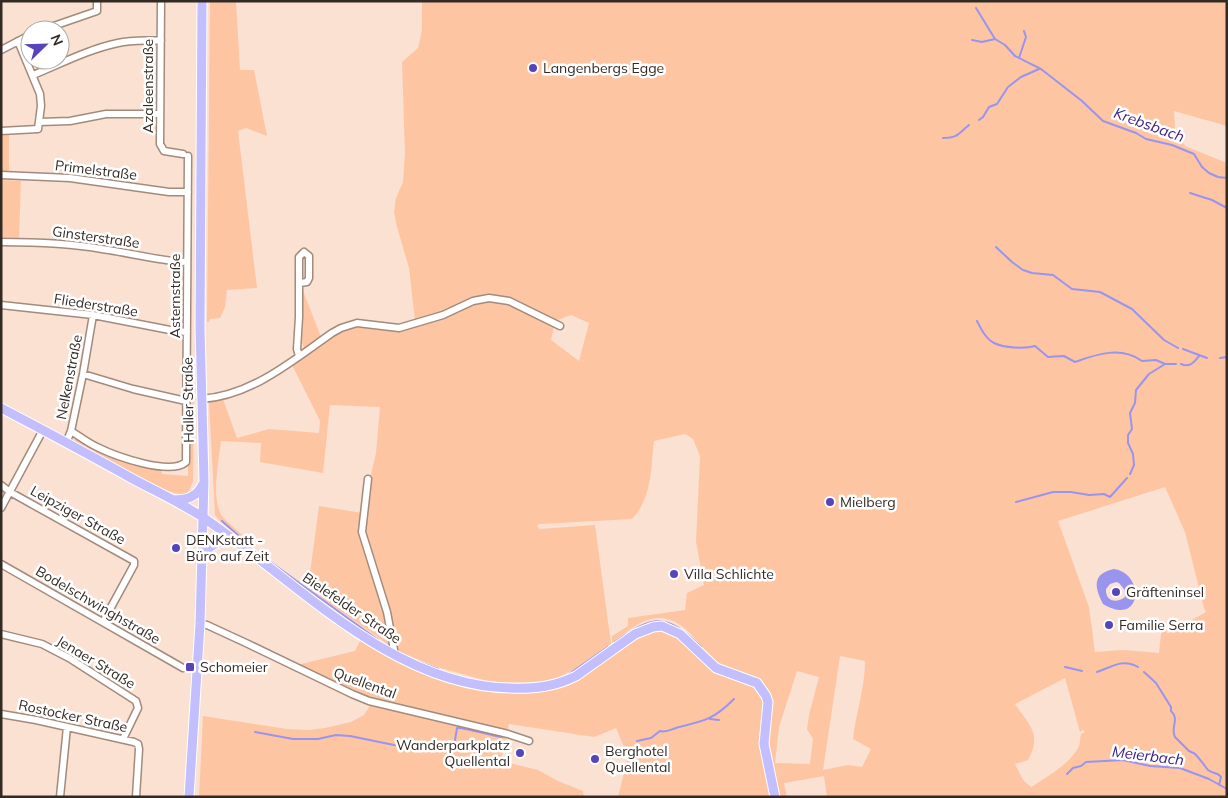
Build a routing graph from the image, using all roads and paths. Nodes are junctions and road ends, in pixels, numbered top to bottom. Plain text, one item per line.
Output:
1 (96, 1) edge
2 (161, 1) edge
3 (202, 1) edge
4 (70, 20) edge
5 (18, 40) joint
6 (161, 40) junction
7 (1, 50) edge
8 (33, 75) junction
9 (160, 114) junction
10 (39, 122) junction
11 (1, 131) edge
12 (186, 155) joint
13 (1, 175) edge
14 (188, 192) junction
15 (1, 242) edge
16 (187, 262) junction
17 (300, 283) dead end
18 (1, 305) edge
19 (93, 315) junction
20 (560, 326) dead end
21 (187, 332) junction
22 (299, 356) junction
23 (83, 374) junction
24 (201, 399) junction
25 (186, 401) junction
26 (1, 408) edge
27 (43, 430) junction
28 (71, 430) junction
29 (66, 443) junction
30 (368, 479) dead end
31 (204, 481) junction
32 (1, 485) edge
33 (10, 492) junction
34 (173, 500) junction
35 (1, 508) edge
36 (203, 518) junction
37 (233, 541) junction
38 (202, 557) junction
39 (1, 564) edge
40 (103, 622) junction
41 (200, 624) junction
42 (1, 634) edge
43 (394, 655) junction
44 (183, 668) dead end
45 (1, 714) edge
46 (67, 727) junction
47 (123, 739) junction
48 (530, 741) dead end
49 (60, 797) edge
50 (136, 797) edge
51 (189, 797) edge
52 (775, 797) edge

1 - 4 street
2 - 6 street, Azaleenstraße
3 - 24 main road, Haller Straße
5 - 7 street
5 - 8 street
6 - 8 street
6 - 9 street, Azaleenstraße
8 - 10 street
9 - 10 street
9 - 12 street, Azaleenstraße
10 - 11 street
12 - 14 street, Asternstraße
13 - 14 street, Primelstraße
14 - 16 street, Asternstraße
15 - 16 street, Ginsterstraße
16 - 21 street, Asternstraße
17 - 22 street
18 - 19 street, Fliederstraße
19 - 21 street, Fliederstraße
19 - 23 street, Nelkenstraße
20 - 22 street
21 - 25 street, Asternstraße
22 - 24 street
23 - 25 street
23 - 28 street, Nelkenstraße
24 - 31 main road, Haller Straße
25 - 28 street, Asternstraße
26 - 27 main road, Bielefelder Straße
27 - 29 main road, Bielefelder Straße
27 - 33 street
28 - 29 street, Nelkenstraße
29 - 34 main road, Bielefelder Straße
30 - 43 street
31 - 34 main road
31 - 36 main road, Haller Straße
32 - 33 street, Leipziger Straße
33 - 35 street
33 - 40 street, Leipziger Straße
34 - 36 main road, Bielefelder Straße
36 - 37 main road, Bielefelder Straße
36 - 38 main road, Haller Straße
37 - 38 main road
37 - 43 main road, Bielefelder Straße
38 - 41 main road, Haller Straße
39 - 40 street, Bodelschwinghstraße
40 - 44 street, Bodelschwinghstraße
41 - 48 street, Quellental
41 - 51 main road, Haller Straße
42 - 47 street, Jenaer Straße
43 - 52 main road, Bielefelder Straße
45 - 46 street, Rostocker Straße
46 - 47 street, Rostocker Straße
46 - 49 street
47 - 50 street, Rostocker Straße

